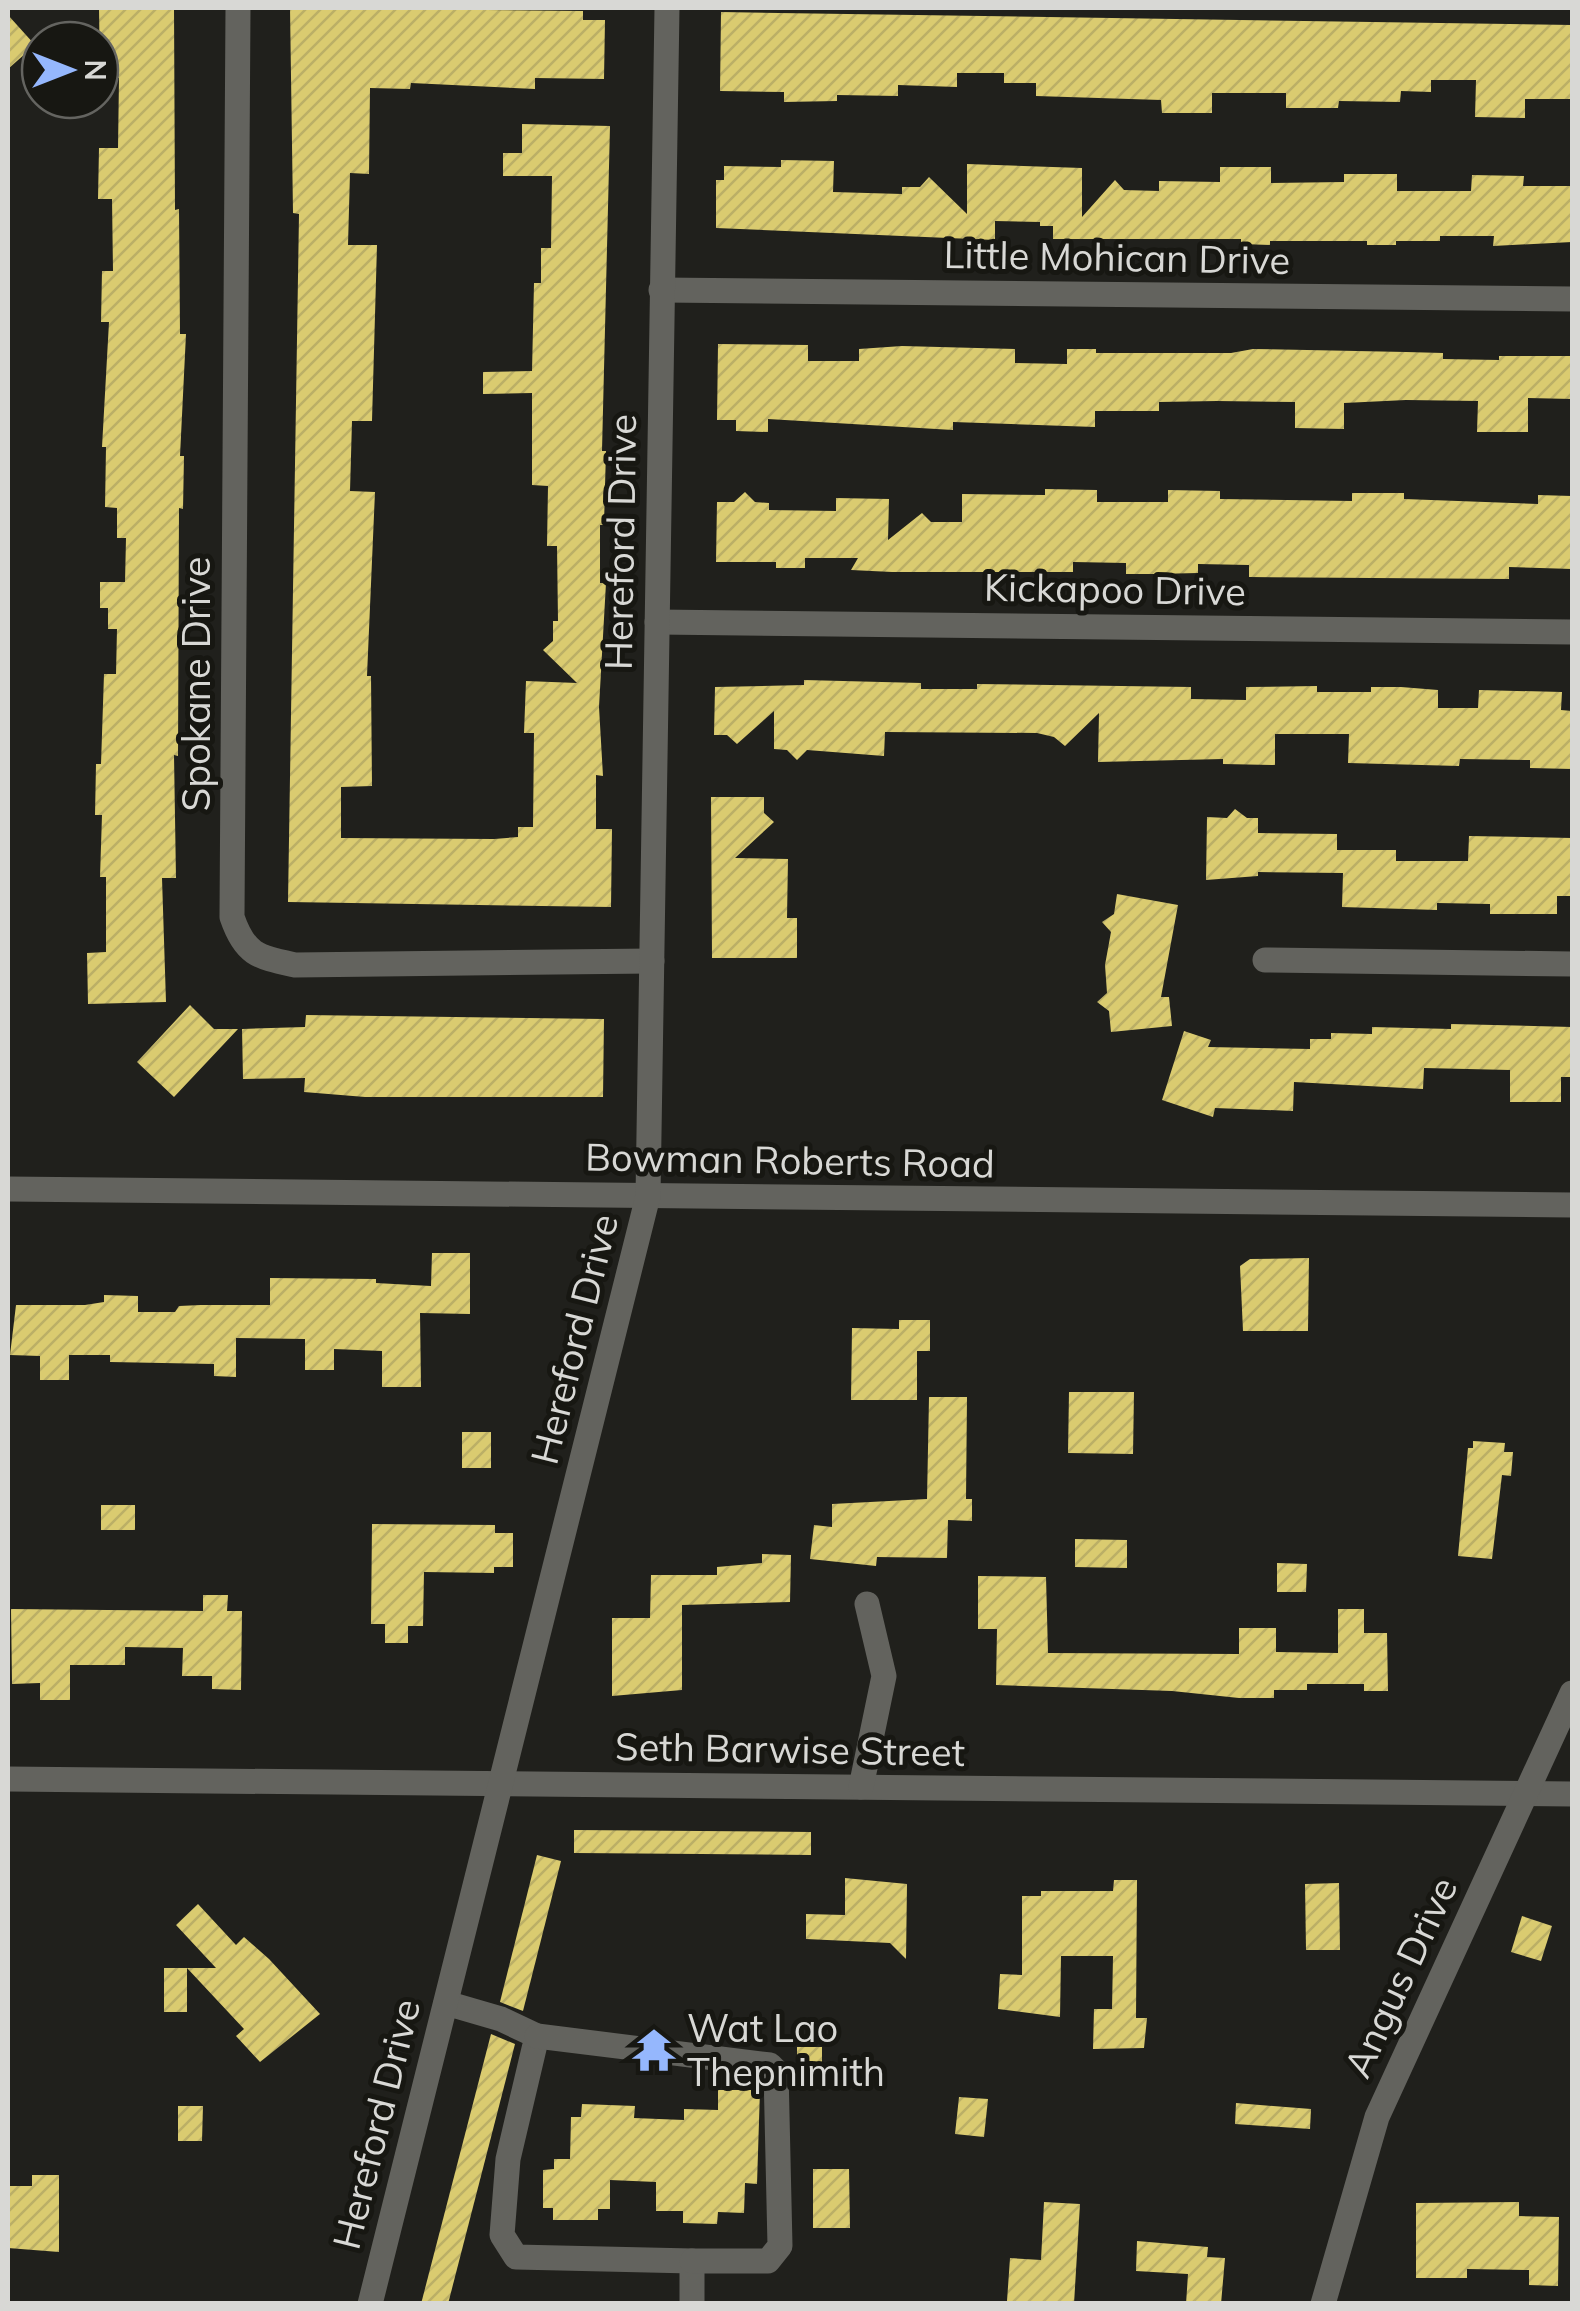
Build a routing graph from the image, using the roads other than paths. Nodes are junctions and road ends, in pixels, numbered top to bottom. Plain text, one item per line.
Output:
1 (238, 8) edge
2 (667, 8) edge
3 (662, 290) junction
4 (1572, 300) edge
5 (657, 622) junction
6 (1572, 632) edge
7 (1264, 960) dead end
8 (652, 961) junction
9 (1572, 964) edge
10 (8, 1190) edge
11 (648, 1196) junction
12 (1572, 1204) edge
13 (867, 1604) dead end
14 (1572, 1693) edge
15 (8, 1780) edge
16 (501, 1784) junction
17 (861, 1787) junction
18 (1526, 1793) junction
19 (1572, 1794) edge
20 (446, 2003) junction
21 (537, 2036) junction
22 (692, 2261) junction
23 (370, 2304) edge
24 (692, 2304) edge
25 (1323, 2304) edge

1 - 8 street, Spokane Drive
2 - 3 street, Hereford Drive
3 - 4 street, Little Mohican Drive
3 - 5 street, Hereford Drive
5 - 6 street, Kickapoo Drive
5 - 8 street, Hereford Drive
7 - 9 street
8 - 11 street, Hereford Drive
10 - 11 street, Bowman Roberts Road
11 - 12 street, Bowman Roberts Road
11 - 16 street, Hereford Drive
13 - 17 street
14 - 18 street, Angus Drive
15 - 16 street, Seth Barwise Street
16 - 17 street, Seth Barwise Street
16 - 20 street, Hereford Drive
17 - 18 street, Seth Barwise Street
18 - 19 street, Seth Barwise Street
18 - 25 street, Angus Drive
20 - 21 street
20 - 23 street, Hereford Drive
21 - 22 street
21 - 22 street
22 - 24 street

